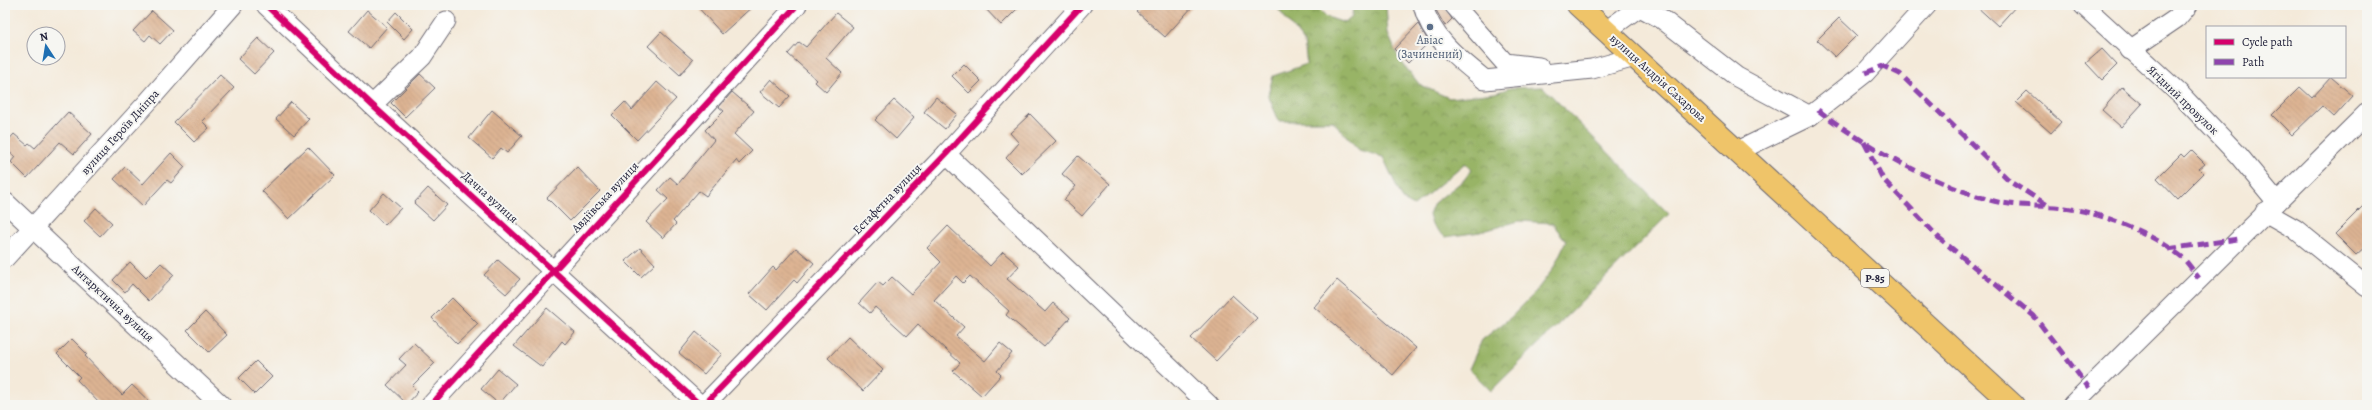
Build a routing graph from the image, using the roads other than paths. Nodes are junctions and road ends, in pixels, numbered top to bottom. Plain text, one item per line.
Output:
1 (233, 5) edge
2 (266, 5) edge
3 (1082, 5) edge
4 (1423, 5) edge
5 (1454, 5) edge
6 (1578, 5) edge
7 (1927, 5) edge
8 (2083, 5) edge
9 (2188, 5) edge
10 (1641, 6) edge
11 (791, 8) edge
12 (446, 21) dead end
13 (1606, 31) junction
14 (2130, 50) junction
15 (1635, 57) junction
16 (1592, 69) junction
17 (372, 105) junction
18 (2367, 113) edge
19 (1810, 116) junction
20 (1738, 151) junction
21 (946, 154) junction
22 (5, 202) edge
23 (2271, 207) junction
24 (33, 227) junction
25 (5, 258) edge
26 (554, 269) junction
27 (2367, 285) edge
28 (698, 404) edge
29 (221, 405) edge
30 (431, 405) edge
31 (1209, 405) edge
32 (2013, 405) edge
33 (2072, 405) edge

1 - 24 street, вулиця Героїв Дніпра
2 - 17 street, Дачна вулиця
3 - 21 street, Естафетна вулиця
4 - 16 street
5 - 16 street
6 - 13 main road, вулиця Андрія Сахарова / Р-85
7 - 19 street
8 - 14 street, Ягідний провулок
9 - 14 street
10 - 13 street
10 - 19 street
11 - 26 street, Авдіївська вулиця
12 - 17 street
13 - 15 main road, вулиця Андрія Сахарова / Р-85
14 - 23 street, Ягідний провулок
15 - 16 street
15 - 20 main road, вулиця Андрія Сахарова / Р-85
17 - 26 street, Дачна вулиця
18 - 23 street
19 - 20 street
20 - 32 main road, Р-85
21 - 28 street, Естафетна вулиця
21 - 31 street
22 - 24 street, Антарктична вулиця
23 - 27 street
23 - 33 street
24 - 25 street, вулиця Героїв Дніпра
24 - 29 street, Антарктична вулиця
26 - 28 street, Дачна вулиця
26 - 30 street, Авдіївська вулиця

